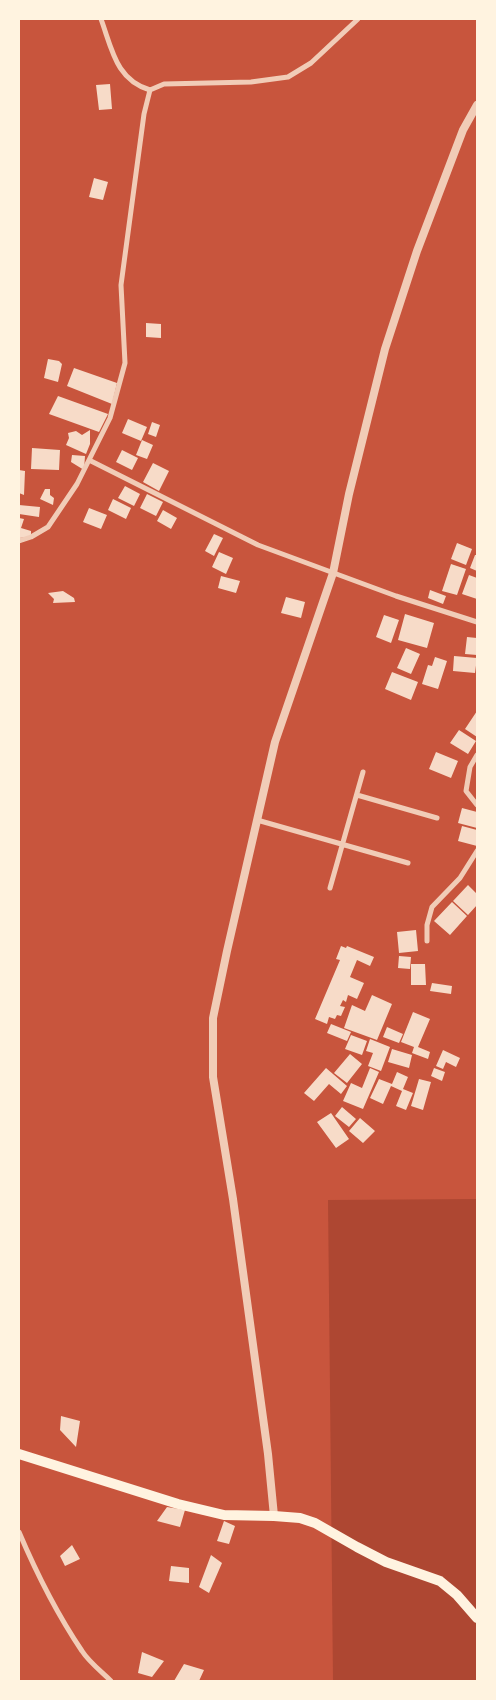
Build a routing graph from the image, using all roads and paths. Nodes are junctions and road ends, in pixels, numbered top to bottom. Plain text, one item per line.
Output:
1 (101, 19) edge
2 (358, 19) edge
3 (150, 90) junction
4 (477, 106) edge
5 (89, 460) junction
6 (19, 541) edge
7 (333, 573) junction
8 (477, 622) edge
9 (477, 755) edge
10 (363, 772) dead end
11 (357, 795) junction
12 (477, 805) edge
13 (437, 818) dead end
14 (258, 820) junction
15 (342, 844) junction
16 (477, 851) edge
17 (408, 863) dead end
18 (330, 888) dead end
19 (427, 941) dead end
20 (19, 1454) edge
21 (274, 1516) junction
22 (19, 1532) edge
23 (477, 1618) edge
24 (111, 1681) edge

1 - 3 street
2 - 3 street
3 - 5 street
4 - 7 street
5 - 6 street
5 - 7 street
7 - 8 street
7 - 14 street
9 - 12 street
10 - 11 street
11 - 13 street
11 - 15 street
14 - 15 street
14 - 21 street
15 - 17 street
15 - 18 street
16 - 19 street
20 - 21 main road
21 - 23 main road
22 - 24 street

